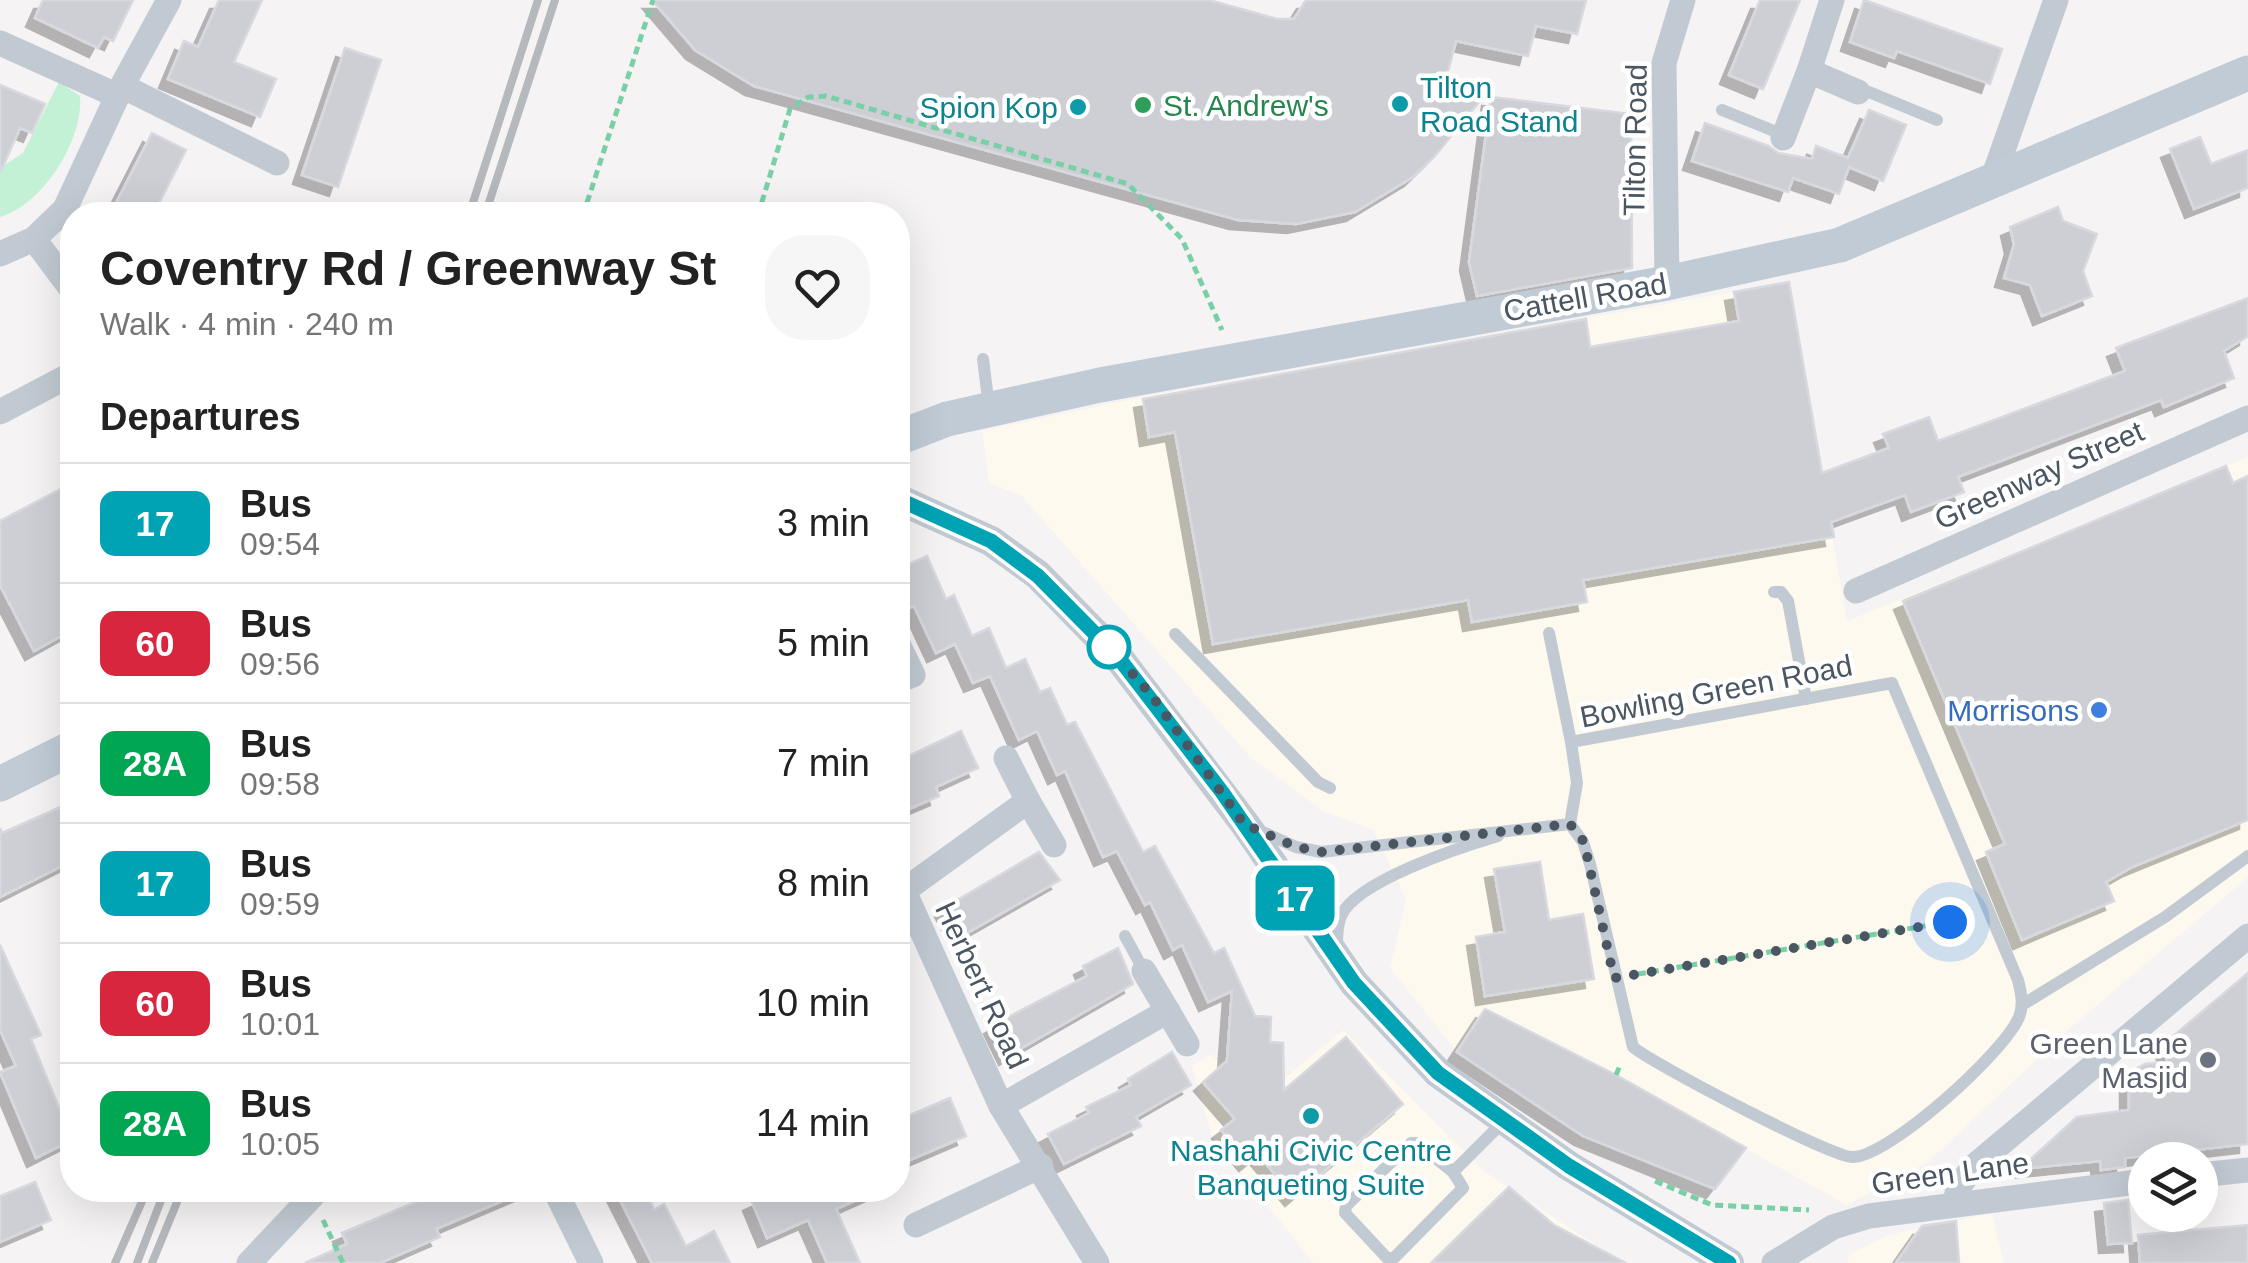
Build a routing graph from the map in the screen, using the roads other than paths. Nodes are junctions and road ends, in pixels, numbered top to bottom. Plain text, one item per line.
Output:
1 (170, 0) edge
2 (1682, 0) edge
3 (1832, 0) edge
4 (2056, 0) edge
5 (0, 42) edge
6 (1809, 72) junction
7 (2248, 73) edge
8 (120, 91) junction
9 (1858, 92) joint
10 (1722, 110) dead end
11 (1938, 120) dead end
12 (1784, 136) joint
13 (277, 163) dead end
14 (1992, 181) junction
15 (69, 202) edge
16 (60, 215) edge
17 (34, 239) junction
18 (0, 254) edge
19 (60, 274) edge
20 (1668, 282) junction
21 (983, 358) dead end
22 (60, 380) edge
23 (989, 410) junction
24 (0, 412) edge
25 (2248, 418) edge
26 (910, 433) edge
27 (910, 505) edge
28 (1856, 590) dead end
29 (1774, 592) dead end
30 (1550, 633) dead end
31 (1174, 634) dead end
32 (1806, 700) junction
33 (1571, 742) junction
34 (60, 754) edge
35 (1006, 758) dead end
36 (0, 784) edge
37 (1330, 788) dead end
38 (1028, 801) junction
39 (1244, 824) junction
40 (1570, 824) junction
41 (1534, 826) junction
42 (1054, 845) dead end
43 (2248, 856) edge
44 (910, 892) edge
45 (910, 915) edge
46 (1125, 936) dead end
47 (2248, 936) edge
48 (1336, 958) junction
49 (1144, 970) joint
50 (2022, 1004) junction
51 (1168, 1011) junction
52 (1187, 1044) dead end
53 (1001, 1106) junction
54 (1504, 1120) junction
55 (1041, 1166) junction
56 (2248, 1170) edge
57 (1453, 1172) junction
58 (2218, 1173) edge
59 (2128, 1184) edge
60 (306, 1202) edge
61 (561, 1202) edge
62 (1956, 1202) junction
63 (916, 1225) dead end
64 (249, 1263) edge
65 (591, 1263) edge
66 (1098, 1263) edge
67 (1729, 1263) edge
68 (1774, 1263) edge

1 - 8 street
2 - 20 street, Tilton Road
3 - 6 street
4 - 14 street
5 - 8 street
6 - 9 street
6 - 12 street
7 - 14 main road, Cattell Road
8 - 13 street
8 - 15 street
9 - 11 lane
10 - 12 lane
14 - 20 main road, Cattell Road
16 - 17 street
17 - 18 street
17 - 19 street
20 - 23 main road, Cattell Road
21 - 23 lane
22 - 24 street
23 - 26 main road, Cattell Road
25 - 28 street, Greenway Street
27 - 39 street
29 - 32 lane
30 - 33 lane
31 - 37 lane
32 - 33 lane, Bowling Green Road
32 - 50 lane, Bowling Green Road
33 - 40 lane, Bowling Green Road
34 - 36 main road
35 - 38 street
38 - 42 street
38 - 44 street, Herbert Road
39 - 41 lane
39 - 48 street
40 - 41 lane
40 - 50 lane
41 - 48 lane
43 - 50 lane
45 - 53 street, Herbert Road
46 - 49 lane
47 - 62 street
48 - 54 street
49 - 51 street
51 - 52 street
51 - 53 street, Herbert Road
53 - 55 street, Herbert Road
54 - 57 lane
54 - 67 street
55 - 63 street
55 - 66 street, Herbert Road
56 - 58 street
57 - 57 lane
59 - 62 street, Green Lane
60 - 64 street
61 - 65 street
62 - 68 street, Green Lane

